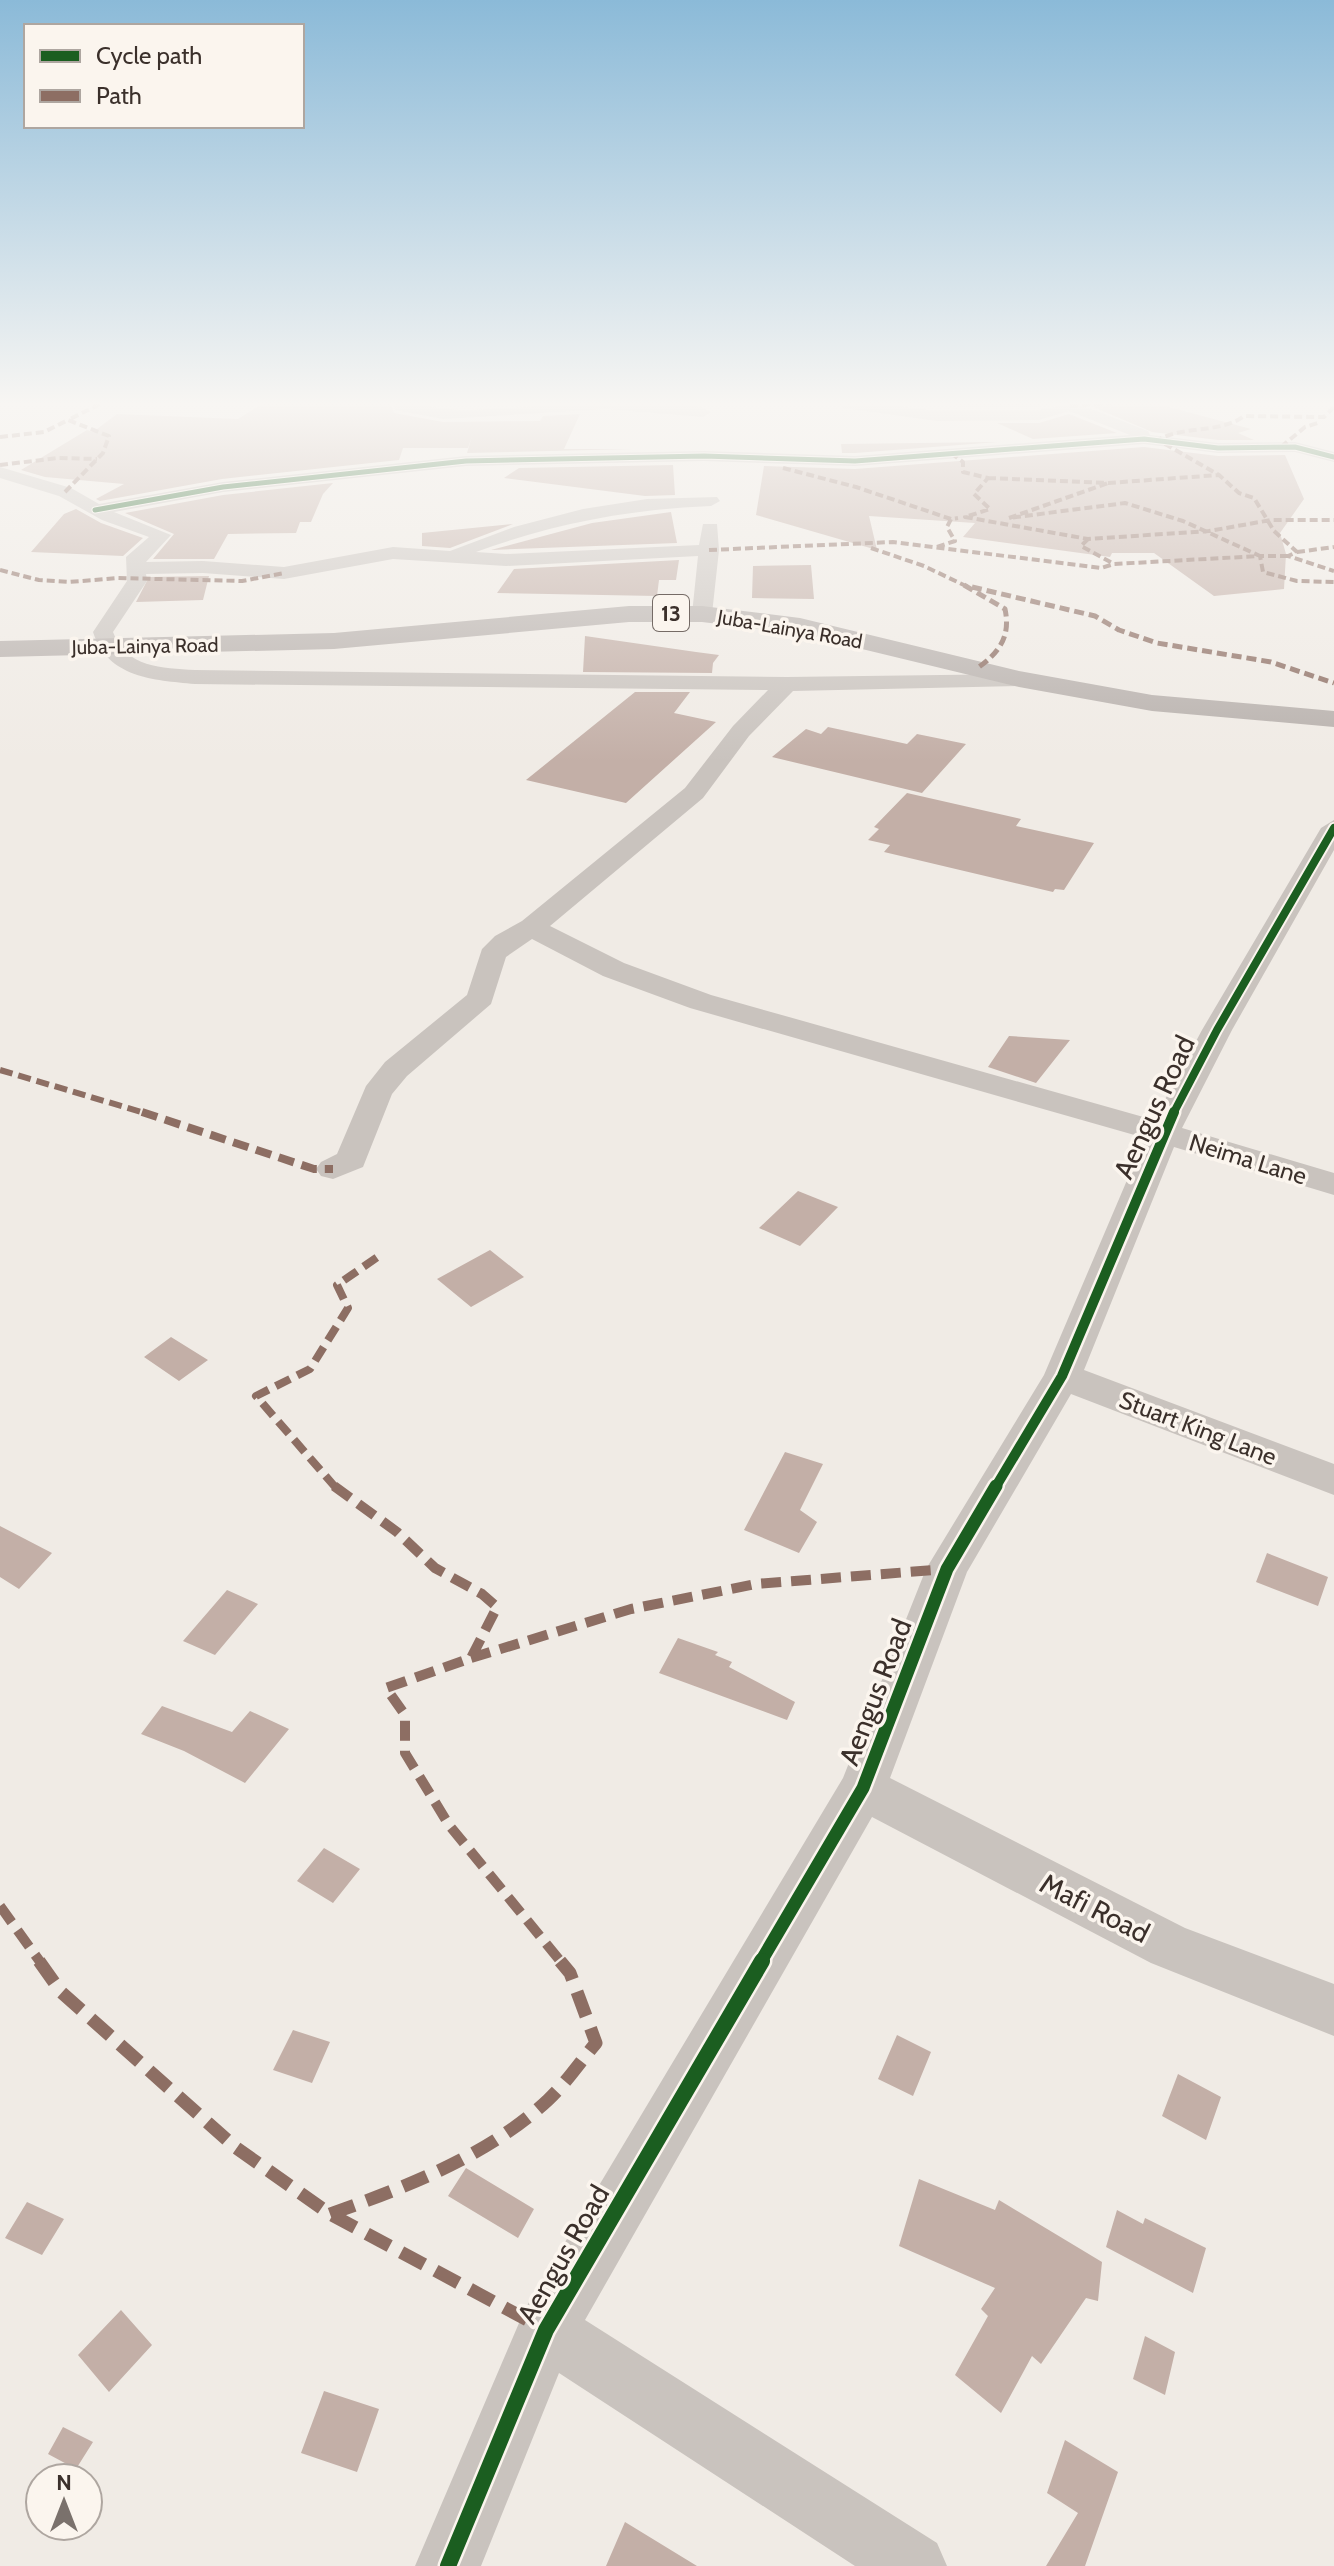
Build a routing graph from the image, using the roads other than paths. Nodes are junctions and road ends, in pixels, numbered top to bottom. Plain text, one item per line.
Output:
1 (129, 523) edge
2 (557, 523) edge
3 (708, 523) edge
4 (709, 550) junction
5 (452, 555) junction
6 (136, 568) junction
7 (702, 614) junction
8 (106, 647) junction
9 (0, 649) edge
10 (1019, 679) junction
11 (787, 684) junction
12 (1334, 719) edge
13 (1334, 828) edge
14 (532, 927) junction
15 (1163, 1133) junction
16 (333, 1169) dead end
17 (1334, 1184) edge
18 (1062, 1376) junction
19 (1334, 1480) edge
20 (863, 1788) junction
21 (1334, 2010) edge
22 (546, 2330) junction
23 (448, 2566) edge
24 (914, 2566) edge

1 - 6 street
2 - 5 street
3 - 4 street
4 - 5 street
4 - 7 street
5 - 6 street
6 - 8 street
7 - 8 main road, Juba-Lainya Road / 13
7 - 10 main road, Juba-Lainya Road / 13
8 - 9 main road, Juba-Lainya Road / 13
8 - 11 street
10 - 11 street
10 - 12 main road, Juba-Lainya Road / 13
11 - 14 street
13 - 15 street, Aengus Road
14 - 15 street, Neima Lane
14 - 16 street
15 - 17 street, Neima Lane
15 - 18 street, Aengus Road
18 - 19 street, Stuart King Lane
18 - 20 street, Aengus Road
20 - 21 street, Mafi Road
20 - 22 street, Aengus Road
22 - 23 street, Aengus Road
22 - 24 street

